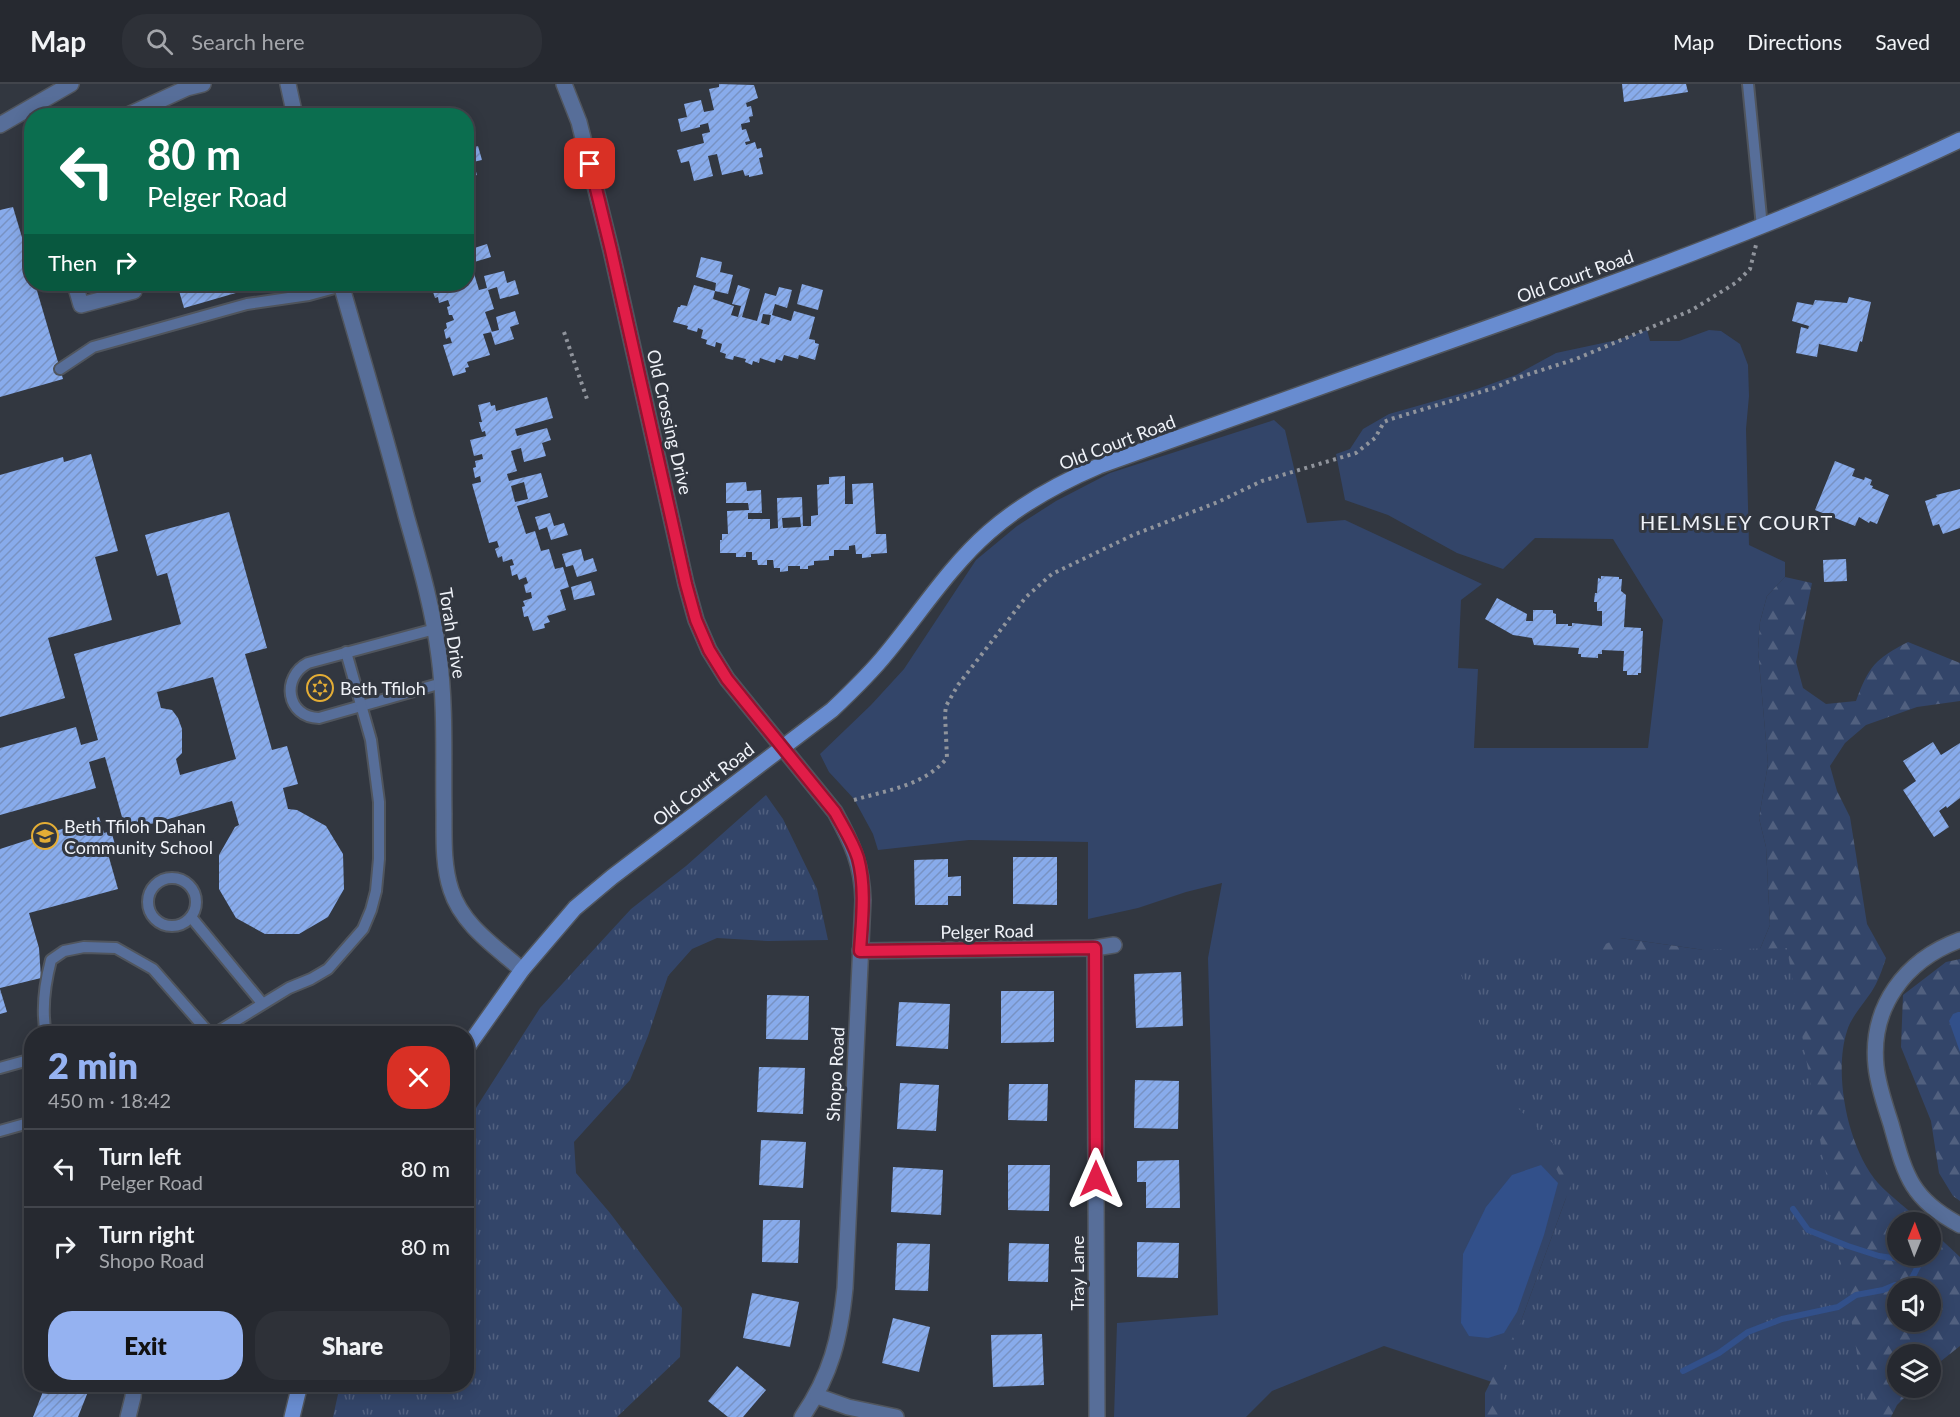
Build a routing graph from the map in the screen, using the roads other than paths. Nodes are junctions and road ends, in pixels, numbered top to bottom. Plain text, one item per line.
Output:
1 (71, 84) edge
2 (203, 84) edge
3 (288, 84) edge
4 (564, 84) edge
5 (1748, 84) edge
6 (29, 108) edge
7 (143, 108) edge
8 (293, 108) edge
9 (24, 111) edge
10 (0, 125) edge
11 (1960, 140) edge
12 (1762, 227) junction
13 (77, 291) edge
14 (134, 291) edge
15 (322, 291) edge
16 (344, 291) edge
17 (60, 369) dead end
18 (435, 629) junction
19 (346, 652) junction
20 (442, 683) junction
21 (362, 706) junction
22 (783, 747) junction
23 (191, 917) junction
24 (1960, 940) edge
25 (1114, 945) dead end
26 (1095, 948) junction
27 (860, 951) junction
28 (522, 970) junction
29 (262, 1003) junction
30 (44, 1026) edge
31 (205, 1026) edge
32 (225, 1026) edge
33 (474, 1038) edge
34 (24, 1061) edge
35 (0, 1068) edge
36 (24, 1124) edge
37 (0, 1131) edge
38 (1960, 1225) edge
39 (133, 1392) edge
40 (298, 1392) edge
41 (817, 1396) junction
42 (128, 1417) edge
43 (292, 1417) edge
44 (802, 1417) edge
45 (896, 1417) edge
46 (1097, 1417) edge

1 - 6 street
2 - 7 street
3 - 8 street
4 - 22 street, Old Crossing Drive
5 - 12 lane
9 - 10 street
11 - 12 main road, Old Court Road
12 - 22 main road, Old Court Road
13 - 14 street
15 - 17 lane
16 - 18 street, Torah Drive
18 - 19 lane
18 - 20 street, Torah Drive
19 - 21 lane
19 - 21 lane
20 - 21 lane
20 - 28 street, Torah Drive
21 - 29 lane
22 - 27 street, Shopo Road
22 - 28 main road, Old Court Road
23 - 23 lane
23 - 29 lane
24 - 38 street
25 - 26 street, Pelger Road
26 - 27 street, Pelger Road
26 - 46 street, Tray Lane
27 - 41 street, Shopo Road
28 - 33 main road, Old Court Road
29 - 32 lane
30 - 31 lane
34 - 35 lane
36 - 37 lane
39 - 42 street
40 - 43 main road
41 - 44 street, Shopo Road
41 - 45 street

